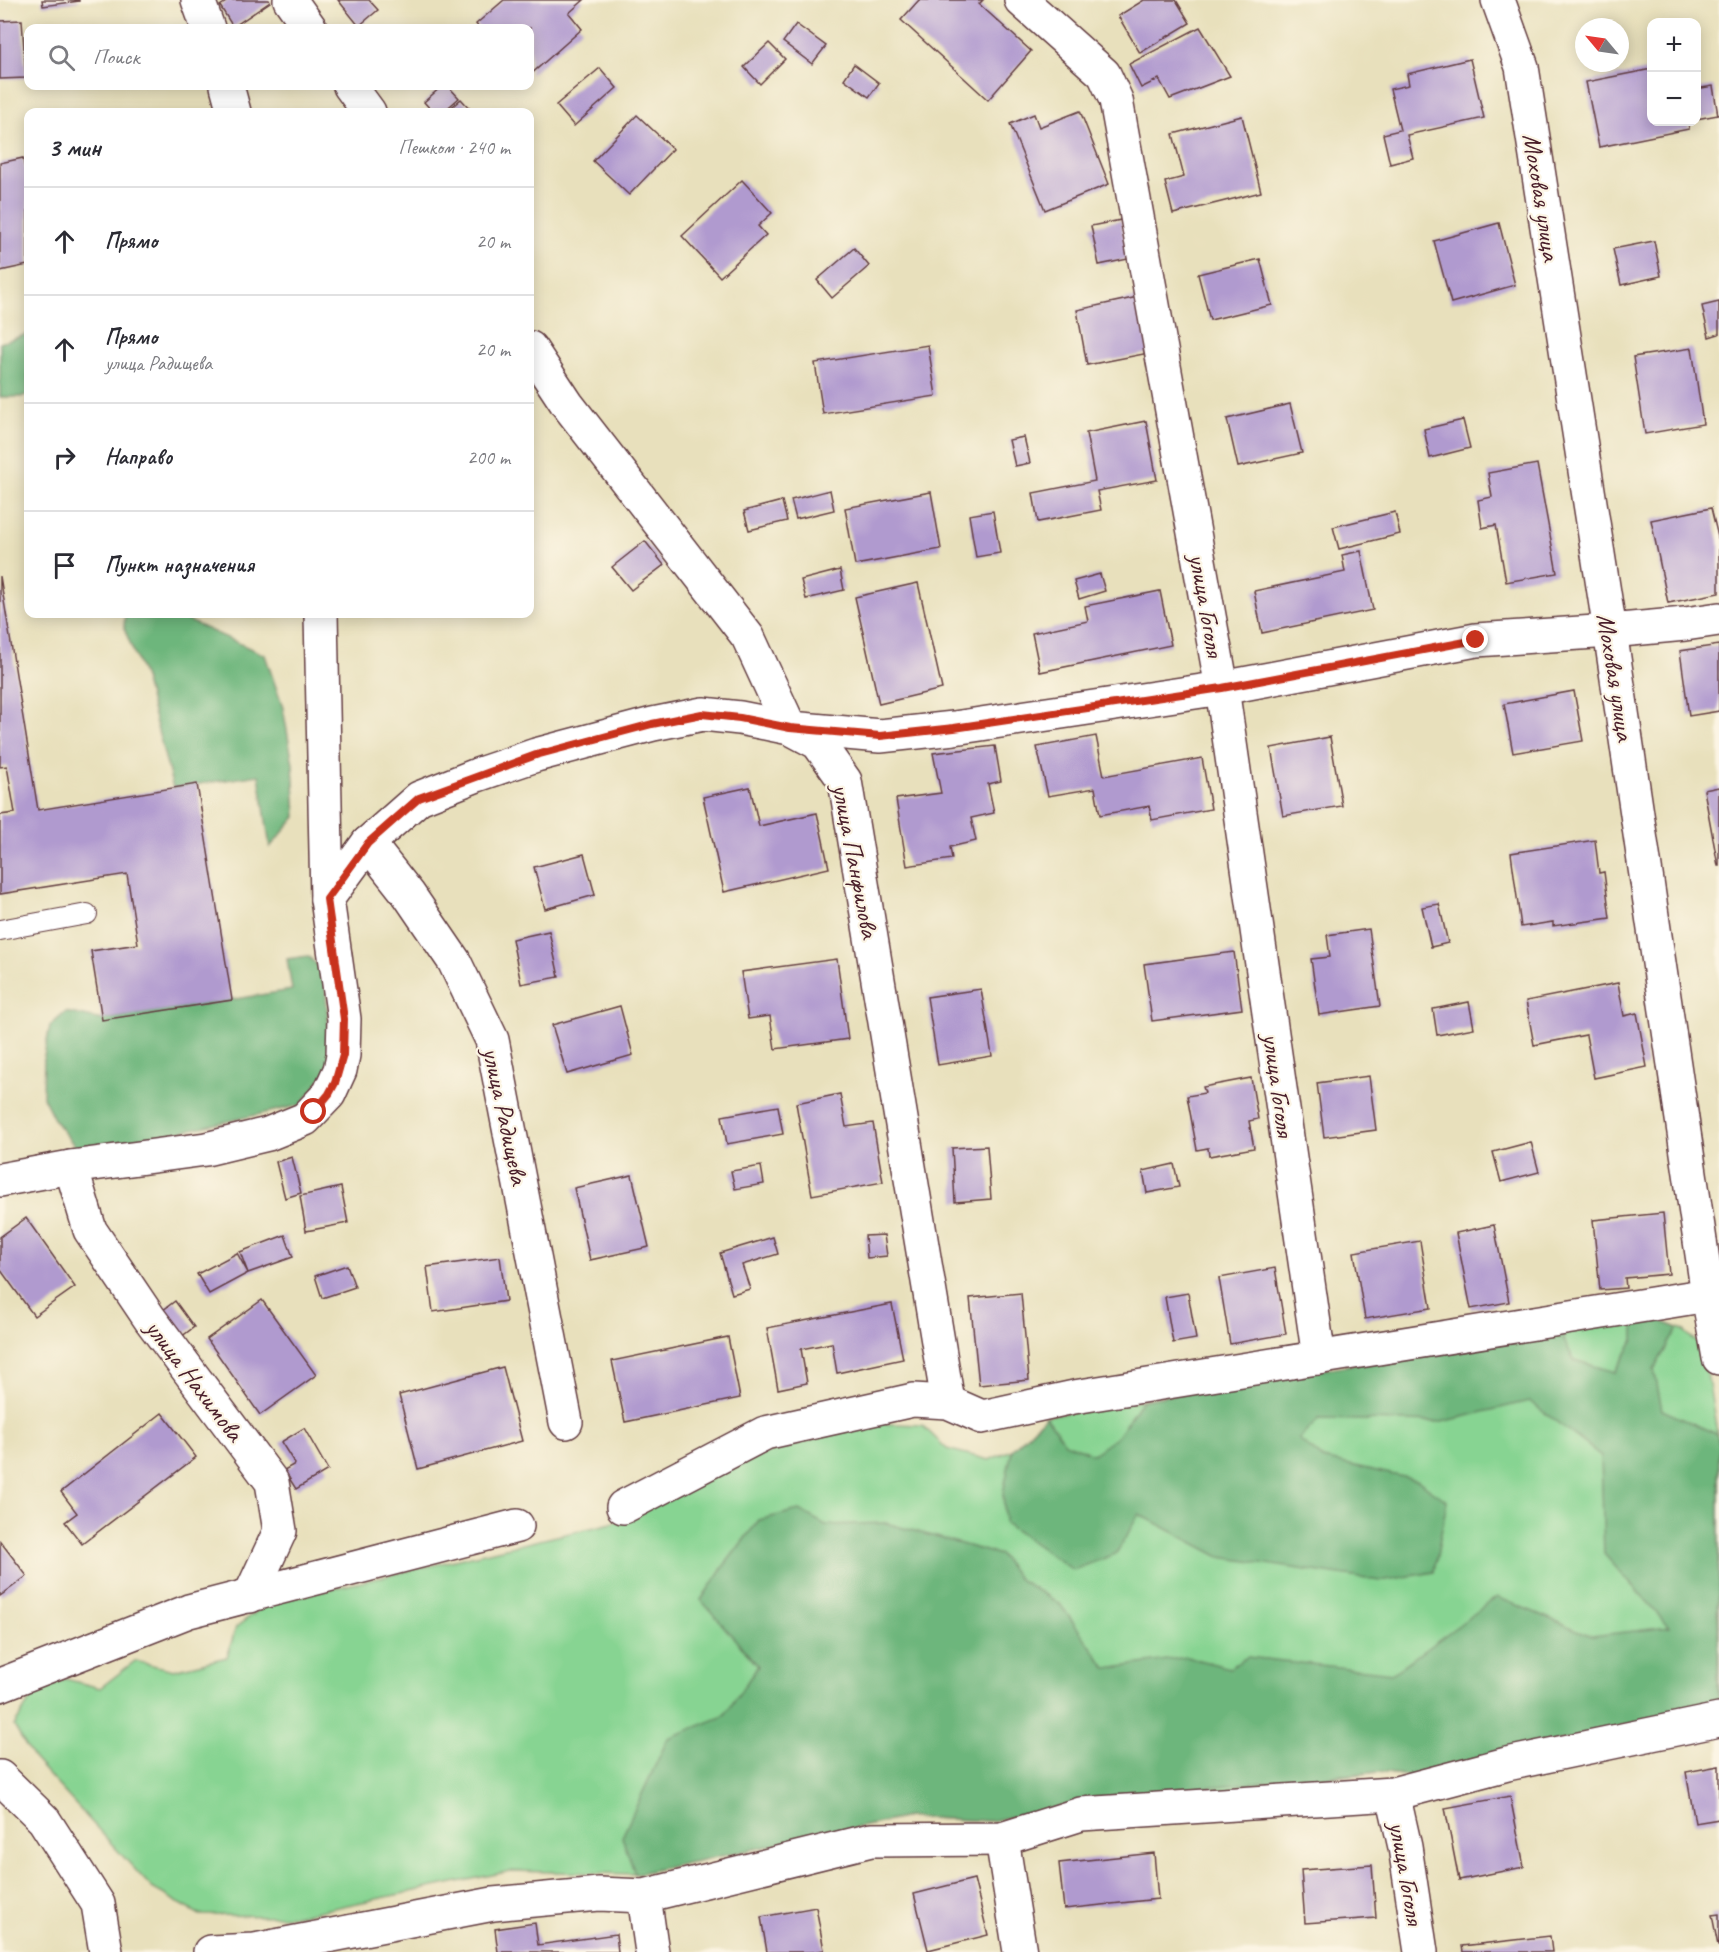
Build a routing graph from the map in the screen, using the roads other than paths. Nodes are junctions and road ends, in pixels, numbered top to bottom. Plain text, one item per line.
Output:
1 (198, 0) edge
2 (290, 0) edge
3 (1021, 0) edge
4 (1498, 0) edge
5 (207, 24) edge
6 (307, 24) edge
7 (228, 90) edge
8 (353, 90) edge
9 (233, 108) edge
10 (366, 108) edge
11 (534, 354) edge
12 (321, 618) edge
13 (1719, 619) edge
14 (1610, 631) junction
15 (1222, 688) junction
16 (790, 728) junction
17 (368, 843) junction
18 (327, 899) junction
19 (87, 914) dead end
20 (0, 930) edge
21 (70, 1167) junction
22 (0, 1180) edge
23 (1708, 1295) junction
24 (1319, 1358) junction
25 (1719, 1358) edge
26 (948, 1402) junction
27 (566, 1422) dead end
28 (623, 1508) dead end
29 (517, 1526) dead end
30 (250, 1596) junction
31 (0, 1685) edge
32 (1719, 1720) edge
33 (0, 1777) edge
34 (1393, 1794) junction
35 (1002, 1839) junction
36 (644, 1896) junction
37 (255, 1951) edge
38 (106, 1952) edge
39 (210, 1952) edge
40 (652, 1952) edge
41 (1020, 1952) edge
42 (1421, 1952) edge

1 - 5 street
2 - 6 street
3 - 15 street, улица Гоголя
4 - 14 street, Моховая улица
7 - 9 street
8 - 10 street
11 - 16 street
12 - 18 street
13 - 14 street
14 - 15 street
14 - 23 street, Моховая улица
15 - 16 street
15 - 24 street, улица Гоголя
16 - 17 street
16 - 26 street, улица Панфилова
17 - 18 street
17 - 27 street, улица Радищева
18 - 21 street
19 - 20 lane
21 - 22 street
21 - 30 street, улица Нахимова
23 - 24 street
23 - 25 street, Моховая улица
24 - 26 street
26 - 28 street
29 - 30 street
30 - 31 street
32 - 34 street
33 - 38 street
34 - 35 street
34 - 42 street, улица Гоголя
35 - 36 street
35 - 41 street
36 - 37 street
36 - 40 street
37 - 39 street

